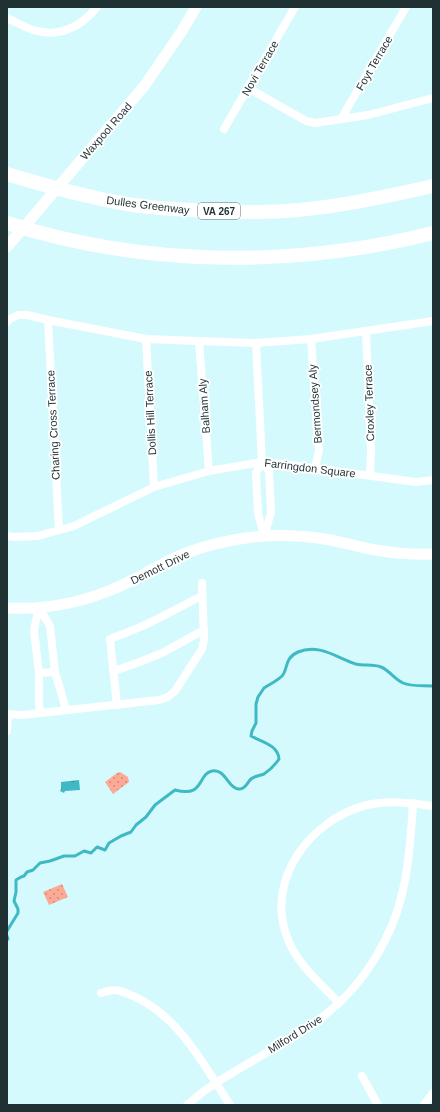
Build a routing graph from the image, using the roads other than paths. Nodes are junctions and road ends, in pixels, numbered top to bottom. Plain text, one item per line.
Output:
1 (97, 7) edge
2 (196, 7) edge
3 (295, 7) edge
4 (406, 7) edge
5 (7, 18) edge
6 (248, 88) junction
7 (433, 98) edge
8 (341, 119) junction
9 (224, 129) dead end
10 (7, 174) edge
11 (433, 186) edge
12 (7, 223) edge
13 (433, 233) edge
14 (7, 247) edge
15 (48, 320) junction
16 (433, 321) edge
17 (7, 322) edge
18 (366, 331) junction
19 (146, 339) junction
20 (311, 339) junction
21 (199, 342) junction
22 (256, 343) junction
23 (262, 462) junction
24 (315, 468) junction
25 (209, 471) junction
26 (370, 475) junction
27 (433, 480) edge
28 (154, 487) junction
29 (59, 530) junction
30 (7, 536) edge
31 (264, 536) junction
32 (433, 554) edge
33 (202, 583) dead end
34 (202, 596) junction
35 (39, 607) junction
36 (7, 608) edge
37 (204, 630) junction
38 (114, 671) junction
39 (55, 672) junction
40 (39, 673) junction
41 (117, 705) junction
42 (66, 710) junction
43 (40, 713) junction
44 (8, 715) edge
45 (7, 731) edge
46 (414, 804) junction
47 (433, 806) edge
48 (101, 993) dead end
49 (339, 1003) junction
50 (362, 1076) dead end
51 (216, 1083) junction
52 (433, 1093) edge
53 (188, 1105) edge
54 (230, 1105) edge
55 (378, 1105) edge
56 (424, 1105) edge

1 - 5 street
2 - 14 street, Waxpool Road
3 - 6 street, Novi Terrace
4 - 8 street, Foyt Terrace
6 - 8 street
6 - 9 street, Novi Terrace
7 - 8 street
10 - 11 highway, Dulles Greenway / VA 267
12 - 13 highway
15 - 17 street
15 - 19 street
15 - 29 street, Charing Cross Terrace
16 - 18 street
18 - 20 street
18 - 26 street, Croxley Terrace
19 - 21 street
19 - 28 street, Dollis Hill Terrace
20 - 22 street
20 - 24 street, Bermondsey Aly
21 - 22 street
21 - 25 street, Balham Aly
22 - 23 street
23 - 24 street, Farringdon Square
23 - 25 street, Farringdon Square
23 - 31 street
23 - 31 street
24 - 26 street, Farringdon Square
25 - 28 street, Farringdon Square
26 - 27 street, Farringdon Square
28 - 29 street, Farringdon Square
29 - 30 street, Farringdon Square
31 - 32 street, Demott Drive
31 - 35 street, Demott Drive
33 - 34 street
34 - 37 street
34 - 38 street
35 - 36 street, Demott Drive
35 - 39 street
35 - 40 street
37 - 38 street
37 - 41 street
38 - 41 street
39 - 40 street
39 - 42 street
40 - 43 street
41 - 42 street
42 - 43 street
43 - 44 street
44 - 45 street
46 - 47 street
46 - 49 street, Milford Drive
46 - 49 street
48 - 51 street
49 - 51 street, Milford Drive
50 - 55 street
51 - 53 street, Milford Drive
51 - 54 street
52 - 56 street

